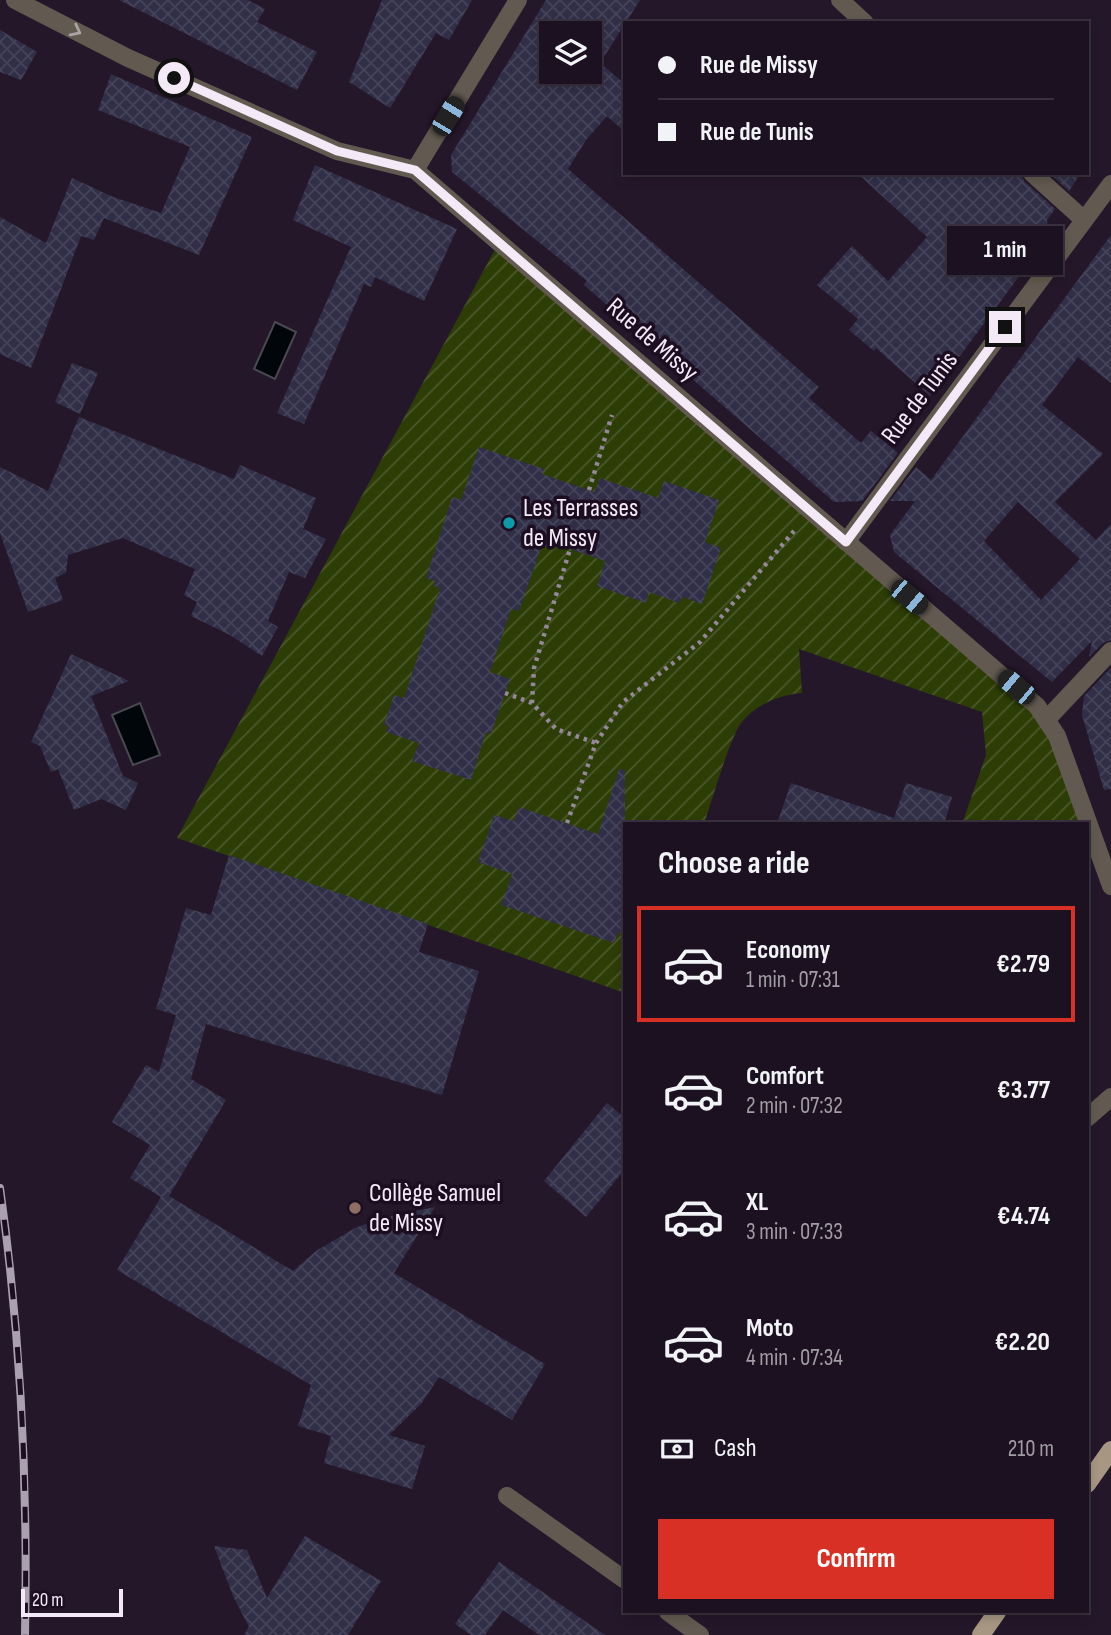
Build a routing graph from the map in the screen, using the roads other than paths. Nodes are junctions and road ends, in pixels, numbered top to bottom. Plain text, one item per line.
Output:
1 (15, 0) edge
2 (517, 0) edge
3 (840, 0) edge
4 (864, 21) edge
5 (415, 170) junction
6 (1034, 175) edge
7 (1111, 184) edge
8 (1084, 220) junction
9 (846, 542) junction
10 (1111, 650) edge
11 (1048, 718) junction
12 (1087, 822) edge
13 (1089, 827) edge
14 (1111, 886) edge
15 (1111, 1097) edge
16 (1089, 1116) edge
17 (1111, 1450) edge
18 (1089, 1481) edge
19 (508, 1496) dead end
20 (623, 1579) edge
21 (669, 1613) edge
22 (997, 1613) edge
23 (700, 1635) edge
24 (981, 1635) edge

1 -> 5 street, Rue de Missy
2 - 5 street
3 - 4 street
5 - 9 street, Rue de Missy
6 - 8 street
7 - 8 street, Rue de Tunis
8 - 9 street, Rue de Tunis
9 - 11 street, Rue de Missy
10 - 11 street
11 - 12 street, Rue de Missy
13 - 14 street, Rue de Missy
15 - 16 street
17 - 18 main road
19 - 20 street
21 - 23 street
22 - 24 main road

